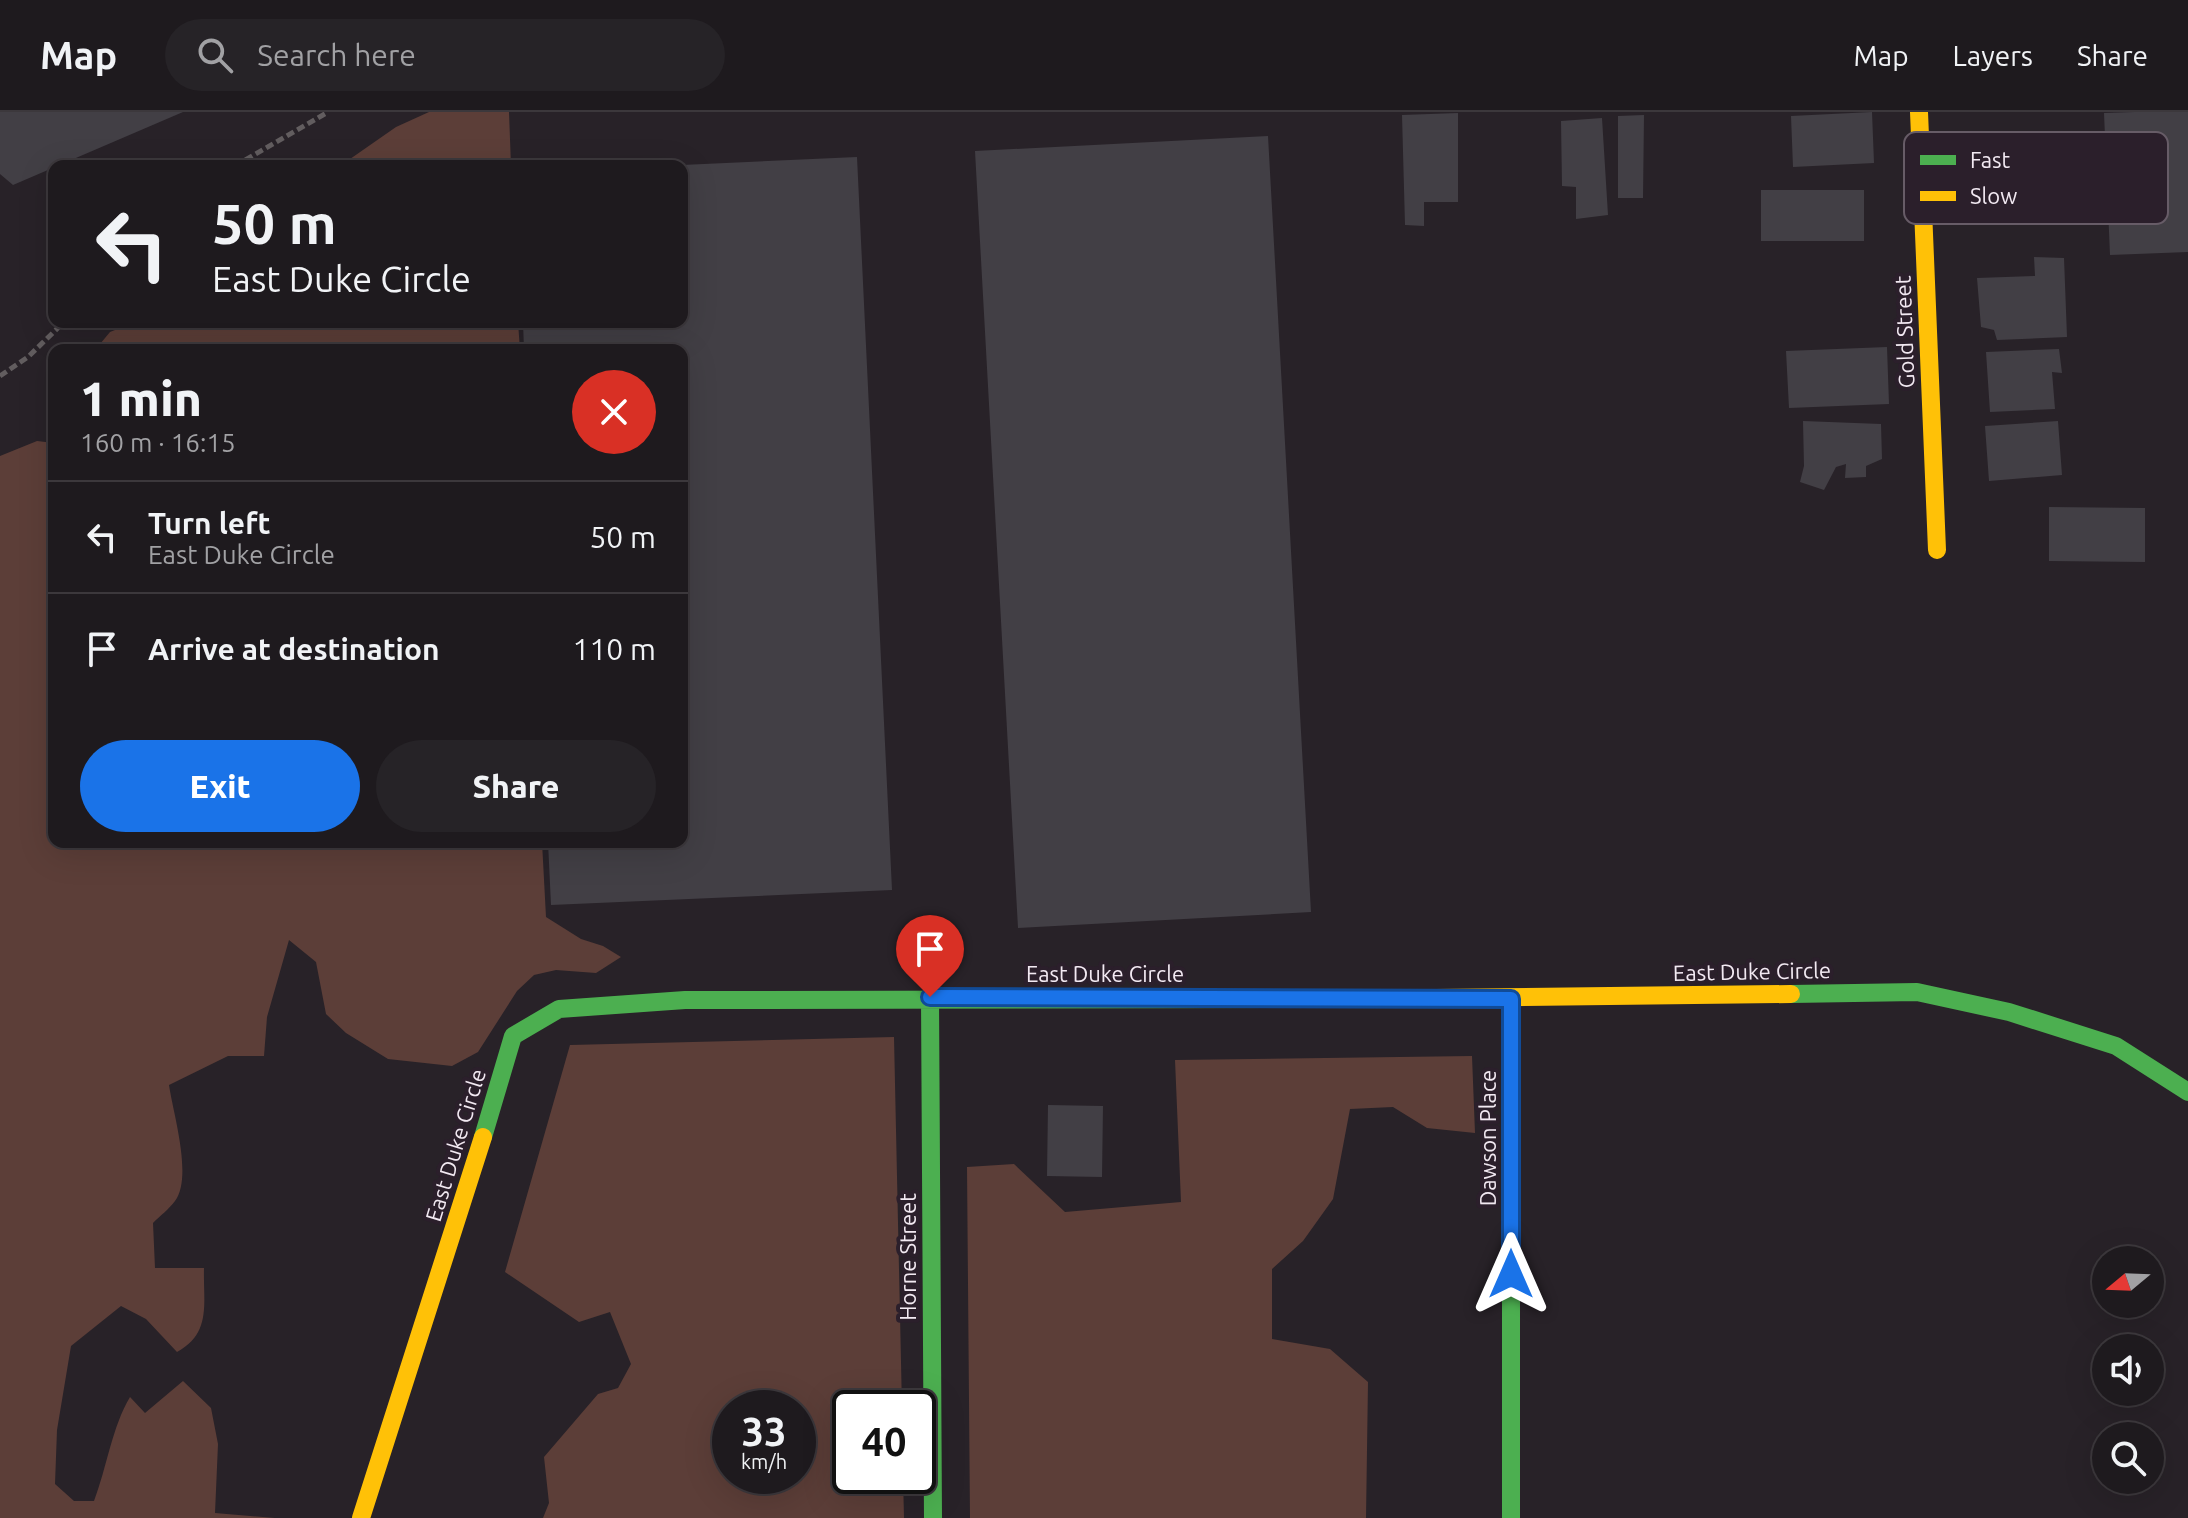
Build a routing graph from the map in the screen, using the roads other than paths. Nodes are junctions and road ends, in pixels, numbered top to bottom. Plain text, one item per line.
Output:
1 (1919, 112) edge
2 (1920, 132) edge
3 (1924, 224) edge
4 (1937, 550) dead end
5 (930, 997) junction
6 (1511, 999) junction
7 (2188, 1092) edge
8 (361, 1518) edge
9 (933, 1518) edge
10 (1511, 1518) edge

1 - 2 street, Gold Street
3 - 4 street, Gold Street
5 - 6 street, East Duke Circle
5 - 8 street, East Duke Circle
5 - 9 street, Horne Street
6 - 7 street, East Duke Circle
6 - 10 street, Dawson Place

